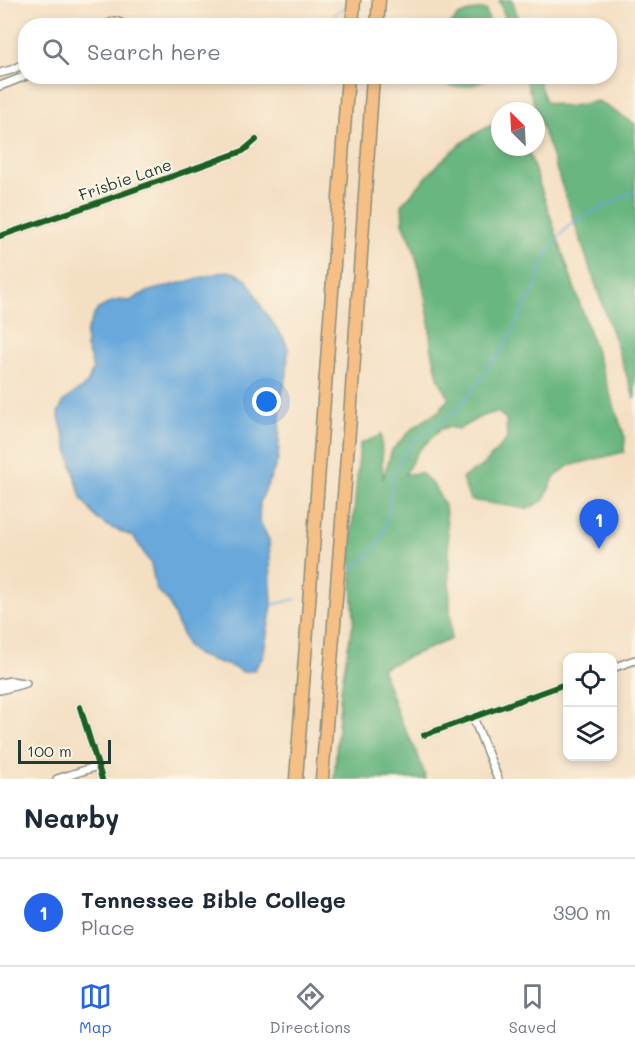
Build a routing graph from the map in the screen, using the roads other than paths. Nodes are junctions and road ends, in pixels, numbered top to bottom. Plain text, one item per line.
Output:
1 (354, 0) edge
2 (379, 0) edge
3 (353, 18) edge
4 (378, 18) edge
5 (18, 67) edge
6 (0, 73) edge
7 (18, 79) edge
8 (347, 84) edge
9 (372, 84) edge
10 (0, 86) edge
11 (256, 140) dead end
12 (0, 236) edge
13 (635, 660) edge
14 (617, 666) edge
15 (0, 683) edge
16 (563, 685) edge
17 (0, 690) edge
18 (80, 707) dead end
19 (472, 717) junction
20 (424, 735) dead end
21 (98, 766) junction
22 (57, 779) edge
23 (102, 779) edge
24 (296, 779) edge
25 (322, 779) edge
26 (498, 779) edge

1 - 3 highway
2 - 4 highway
5 - 6 street
7 - 10 street
8 - 24 highway
9 - 25 highway
11 - 12 street, Frisbie Lane
13 - 14 street
15 - 17 street
16 - 19 street
18 - 21 street
19 - 20 street
19 - 26 street
21 - 22 street
21 - 23 street

